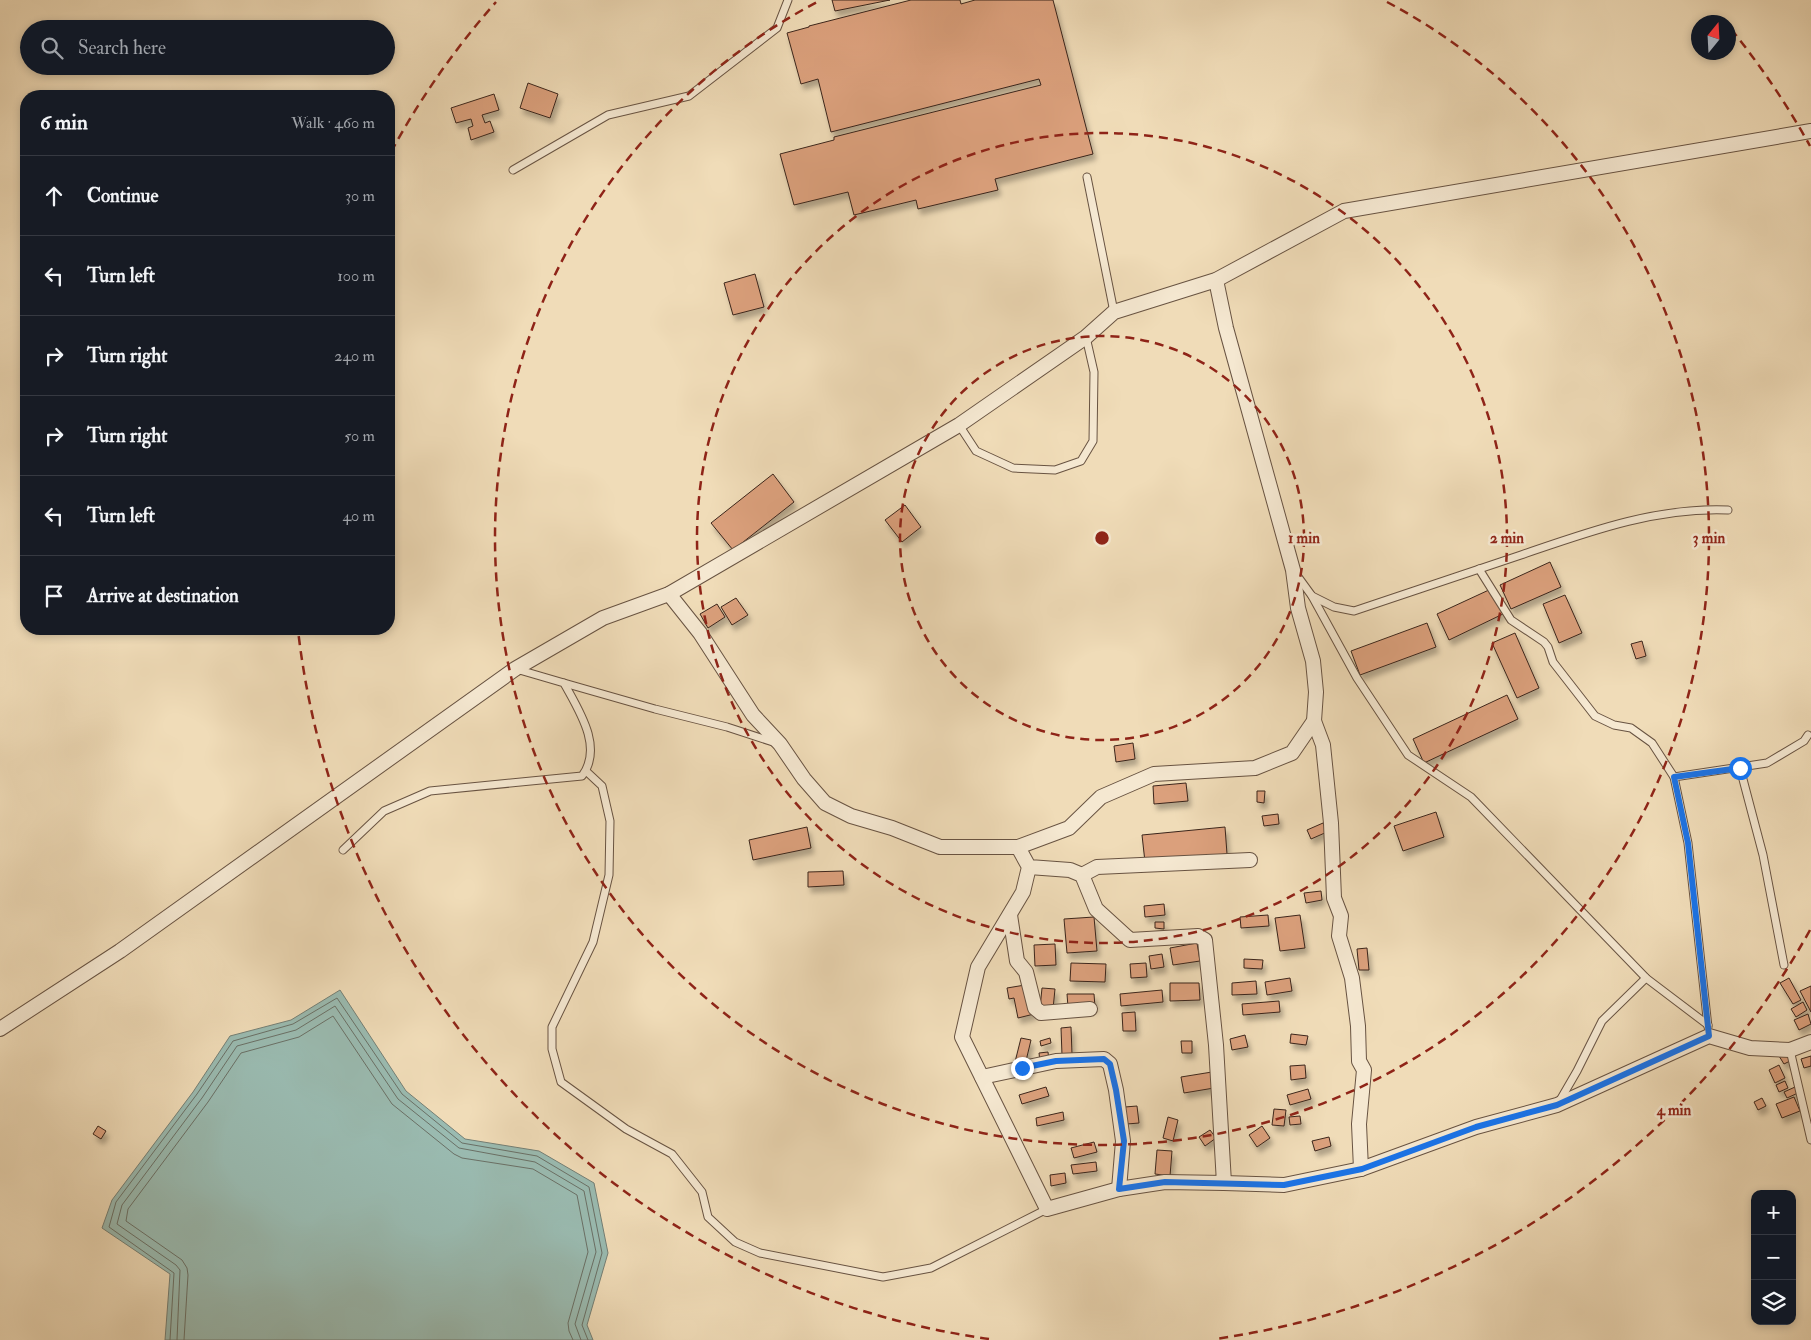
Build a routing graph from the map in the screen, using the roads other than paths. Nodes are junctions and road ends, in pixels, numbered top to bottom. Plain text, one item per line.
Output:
1 (788, 0) edge
2 (1811, 130) edge
3 (513, 170) dead end
4 (1086, 178) dead end
5 (1216, 280) junction
6 (1114, 312) junction
7 (1086, 337) junction
8 (959, 425) junction
9 (1728, 510) dead end
10 (1479, 569) junction
11 (1293, 570) junction
12 (668, 594) junction
13 (1312, 596) junction
14 (516, 669) junction
15 (564, 683) junction
16 (1314, 721) junction
17 (1808, 734) dead end
18 (780, 744) junction
19 (1740, 768) junction
20 (586, 770) junction
21 (1674, 777) junction
22 (1018, 847) junction
23 (343, 850) dead end
24 (1250, 860) dead end
25 (1029, 867) junction
26 (1082, 875) junction
27 (1010, 914) junction
28 (1784, 965) dead end
29 (1646, 978) junction
30 (1090, 1009) dead end
31 (0, 1029) edge
32 (1709, 1031) junction
33 (1811, 1042) edge
34 (1790, 1050) junction
35 (982, 1077) junction
36 (1557, 1105) junction
37 (1811, 1140) edge
38 (1362, 1169) junction
39 (1224, 1183) junction
40 (1119, 1189) junction
41 (1047, 1209) junction

1 - 3 lane
2 - 5 street
4 - 6 lane
5 - 6 street
5 - 11 street
6 - 7 street
7 - 8 street
7 - 8 lane
8 - 12 street
9 - 10 lane
10 - 13 lane
10 - 21 lane
11 - 13 lane
11 - 16 street
12 - 14 street
12 - 18 street
13 - 29 lane
14 - 15 lane
14 - 31 street
15 - 18 lane
15 - 20 lane
16 - 22 street
16 - 38 street
17 - 19 lane
18 - 22 street
19 - 21 lane
19 - 28 lane
20 - 23 lane
20 - 41 lane
21 - 32 lane
22 - 25 street
24 - 26 street
25 - 26 street
25 - 27 street
26 - 39 street
27 - 30 street
27 - 35 street
29 - 32 lane
29 - 36 lane
32 - 34 street
32 - 36 street
33 - 34 street
34 - 37 lane
35 - 40 street
35 - 41 street
36 - 38 street
38 - 39 street
39 - 40 street
40 - 41 street

